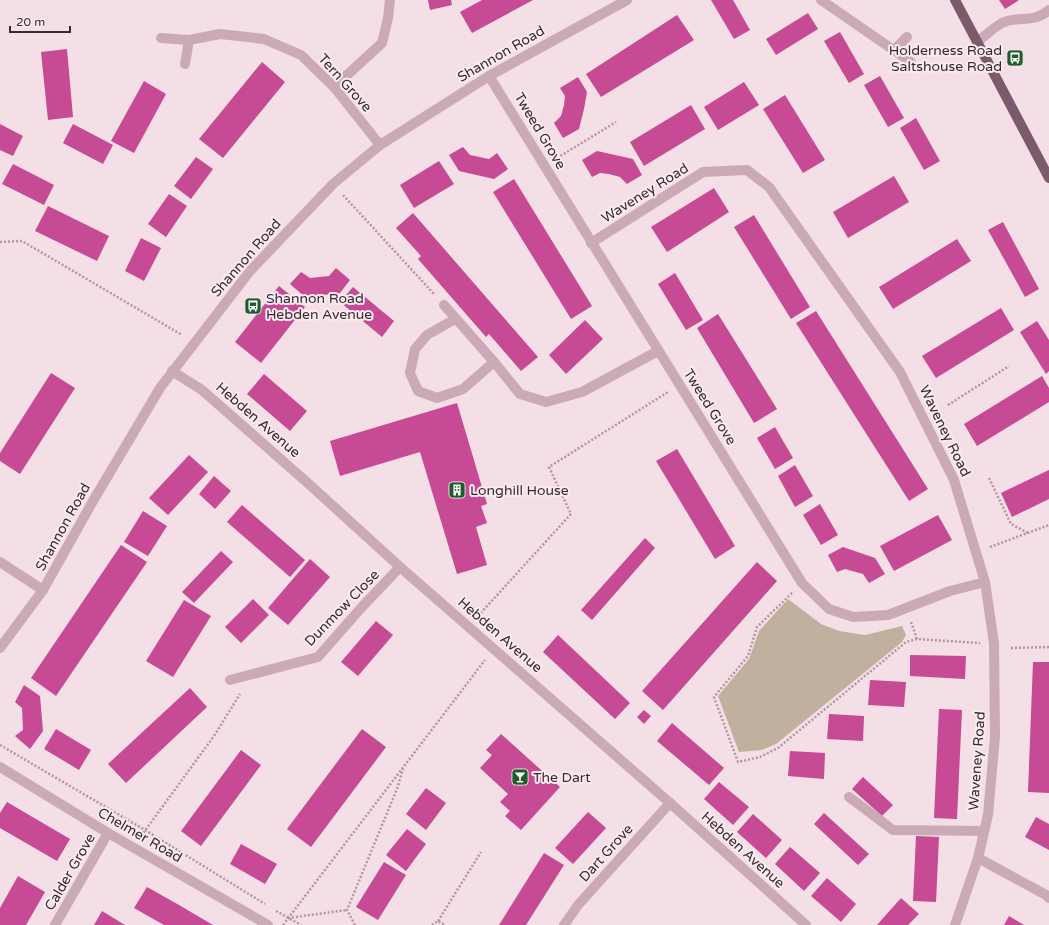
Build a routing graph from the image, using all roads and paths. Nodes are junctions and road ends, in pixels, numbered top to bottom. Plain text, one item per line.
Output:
1 (390, 0) edge
2 (627, 0) edge
3 (821, 0) edge
4 (955, 0) edge
5 (1049, 10) edge
6 (907, 37) dead end
7 (161, 38) dead end
8 (189, 40) junction
9 (977, 42) junction
10 (894, 50) junction
11 (911, 62) dead end
12 (185, 64) dead end
13 (489, 76) junction
14 (334, 87) junction
15 (616, 122) dead end
16 (380, 145) junction
17 (557, 158) dead end
18 (1049, 178) edge
19 (333, 184) junction
20 (0, 242) edge
21 (591, 243) junction
22 (444, 305) joint
23 (455, 318) junction
24 (194, 342) junction
25 (658, 351) junction
26 (494, 362) junction
27 (1009, 366) dead end
28 (172, 371) junction
29 (679, 384) junction
30 (948, 406) dead end
31 (989, 478) dead end
32 (1049, 525) edge
33 (1029, 533) junction
34 (976, 552) junction
35 (0, 562) edge
36 (400, 567) junction
37 (985, 582) junction
38 (802, 583) junction
39 (43, 590) junction
40 (906, 608) junction
41 (469, 626) junction
42 (917, 639) junction
43 (994, 643) junction
44 (0, 648) edge
45 (494, 648) junction
46 (1011, 648) dead end
47 (1049, 648) edge
48 (247, 676) junction
49 (230, 680) dead end
50 (0, 744) edge
51 (0, 767) edge
52 (403, 767) junction
53 (849, 797) dead end
54 (670, 803) junction
55 (145, 830) junction
56 (984, 831) junction
57 (108, 833) junction
58 (132, 848) junction
59 (482, 852) dead end
60 (978, 858) junction
61 (1049, 898) edge
62 (268, 905) dead end
63 (274, 909) dead end
64 (347, 910) junction
65 (288, 918) junction
66 (438, 921) junction
67 (55, 925) edge
68 (268, 925) edge
69 (282, 925) edge
70 (301, 925) edge
71 (355, 925) edge
72 (432, 925) edge
73 (445, 925) edge
74 (564, 925) edge
75 (806, 925) edge
76 (955, 925) edge

1 - 14 street
2 - 13 street, Shannon Road
3 - 10 street
4 - 9 main road
5 - 9 street
6 - 10 street
7 - 8 street, Tern Grove
8 - 12 street
8 - 14 street, Tern Grove
9 - 18 main road
10 - 11 street
13 - 16 street, Shannon Road
13 - 21 street, Tweed Grove
14 - 16 street, Tern Grove
15 - 17 path
16 - 19 street, Shannon Road
19 - 22 path
19 - 24 street, Shannon Road
20 - 24 path
21 - 25 street, Tweed Grove
21 - 34 street, Waveney Road
22 - 23 street
23 - 26 street
23 - 26 street
24 - 28 street, Shannon Road
25 - 26 street
25 - 29 street, Tweed Grove
27 - 30 path
28 - 36 street, Hebden Avenue
28 - 39 street, Shannon Road
29 - 38 street, Tweed Grove
29 - 41 path
31 - 33 path
32 - 33 path
33 - 34 path
34 - 37 street, Waveney Road
35 - 39 street
36 - 41 street, Hebden Avenue
36 - 48 street, Dunmow Close
37 - 40 street, Tweed Grove
37 - 43 street, Waveney Road
38 - 40 street, Tweed Grove
38 - 42 path
39 - 44 street, Shannon Road
40 - 42 path
41 - 45 street, Hebden Avenue
42 - 43 path
43 - 56 street, Waveney Road
45 - 52 path
45 - 54 street, Hebden Avenue
46 - 47 path
48 - 49 street, Dunmow Close
48 - 55 path
50 - 55 path
51 - 57 street, Chelmer Road
52 - 64 path
52 - 65 path
53 - 56 street
54 - 74 street, Dart Grove
54 - 75 street, Hebden Avenue
55 - 58 path
55 - 62 path
56 - 60 street, Waveney Road
57 - 58 street, Chelmer Road
57 - 67 street, Calder Grove
58 - 68 street, Chelmer Road
59 - 66 path
60 - 61 street
60 - 76 street, Waveney Road
63 - 65 path
64 - 65 path
64 - 71 path
65 - 69 path
65 - 70 path
66 - 72 path
66 - 73 path

